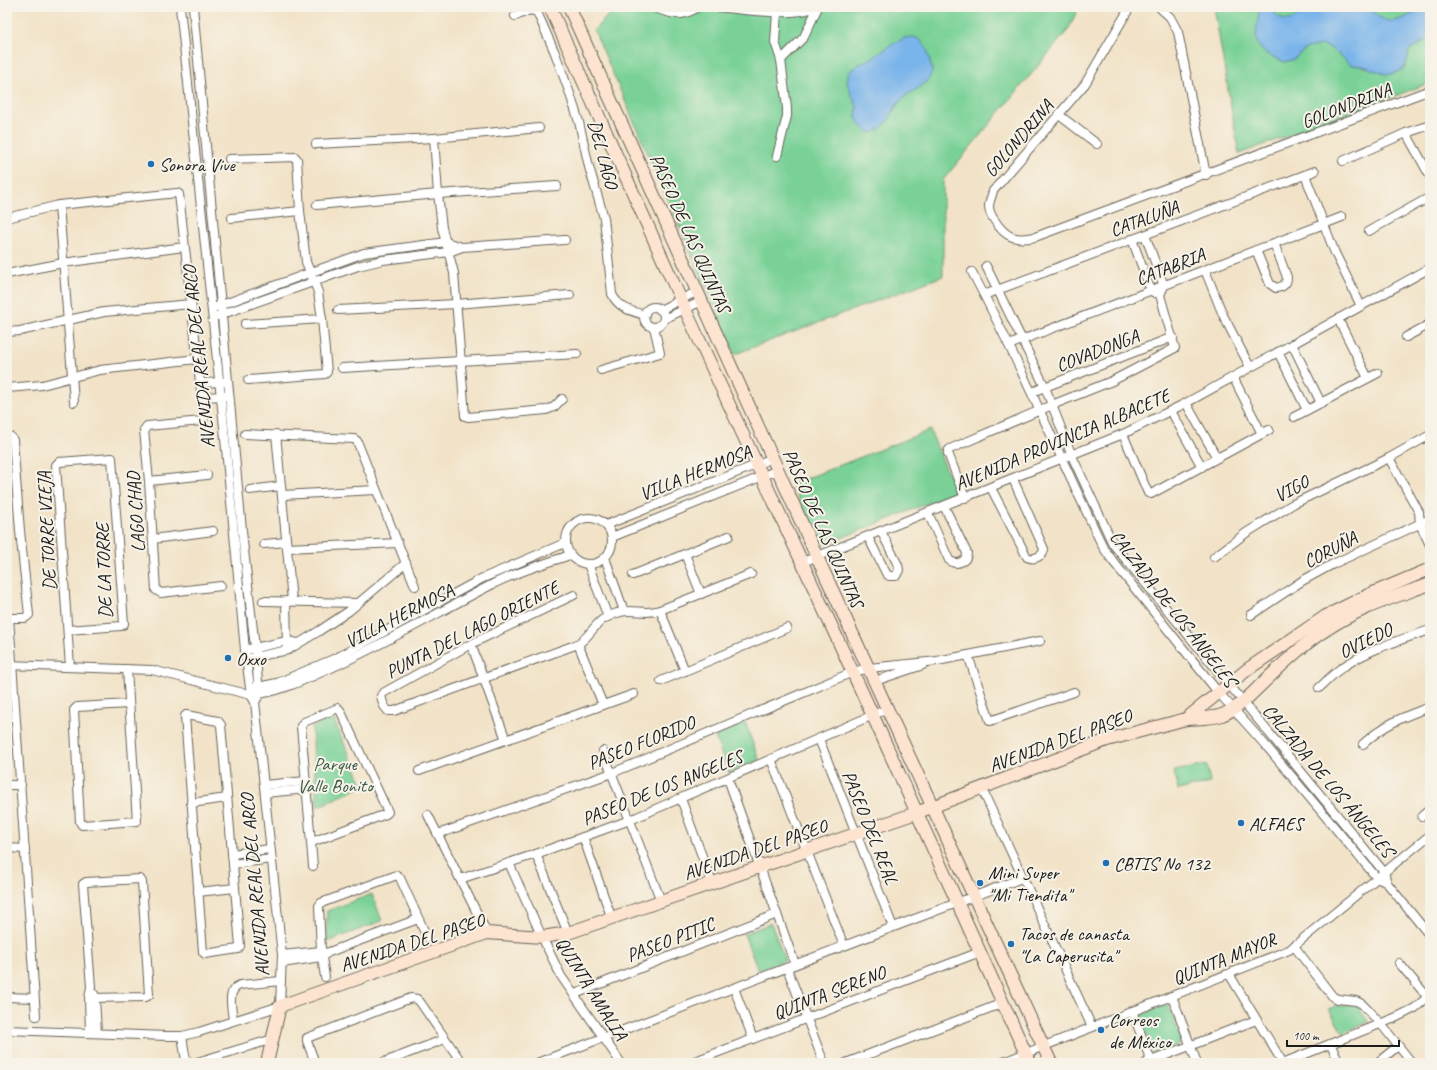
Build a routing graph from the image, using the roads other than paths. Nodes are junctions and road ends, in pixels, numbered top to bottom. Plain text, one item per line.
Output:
1 (180, 7) edge
2 (193, 7) edge
3 (550, 7) edge
4 (569, 7) edge
5 (652, 7) edge
6 (679, 7) edge
7 (697, 7) edge
8 (715, 7) edge
9 (818, 7) edge
10 (1130, 7) edge
11 (1159, 7) edge
12 (777, 12) junction
13 (516, 16) dead end
14 (781, 60) junction
15 (1430, 90) edge
16 (1059, 115) junction
17 (1430, 125) edge
18 (203, 126) junction
19 (193, 127) junction
20 (539, 128) dead end
21 (1406, 133) junction
22 (434, 138) junction
23 (316, 144) dead end
24 (1097, 144) dead end
25 (777, 156) dead end
26 (229, 159) dead end
27 (1343, 161) dead end
28 (1315, 171) dead end
29 (1206, 175) junction
30 (1305, 175) junction
31 (1430, 176) edge
32 (557, 186) dead end
33 (438, 194) junction
34 (1430, 197) edge
35 (318, 205) dead end
36 (59, 206) junction
37 (300, 211) junction
38 (1342, 217) dead end
39 (7, 218) edge
40 (232, 218) dead end
41 (1324, 224) junction
42 (1368, 231) dead end
43 (1145, 235) junction
44 (1132, 239) junction
45 (565, 240) dead end
46 (446, 242) junction
47 (1274, 243) junction
48 (462, 247) junction
49 (184, 248) junction
50 (1256, 250) junction
51 (448, 252) junction
52 (64, 263) junction
53 (986, 266) dead end
54 (1430, 268) edge
55 (1205, 270) junction
56 (972, 272) dead end
57 (309, 273) junction
58 (7, 274) edge
59 (313, 281) junction
60 (1164, 286) junction
61 (998, 290) junction
62 (1151, 291) junction
63 (984, 295) junction
64 (1160, 295) junction
65 (570, 296) dead end
66 (700, 296) junction
67 (191, 304) junction
68 (456, 304) junction
69 (682, 305) junction
70 (220, 306) junction
71 (1361, 306) junction
72 (338, 310) dead end
73 (660, 310) junction
74 (212, 314) junction
75 (221, 314) junction
76 (645, 315) junction
77 (68, 319) junction
78 (322, 319) junction
79 (664, 319) junction
80 (1338, 319) junction
81 (245, 324) dead end
82 (1430, 324) edge
83 (654, 327) junction
84 (7, 332) edge
85 (1406, 337) dead end
86 (1173, 338) junction
87 (1023, 340) junction
88 (1292, 344) junction
89 (1009, 345) junction
90 (1278, 352) junction
91 (577, 354) dead end
92 (197, 359) junction
93 (462, 360) junction
94 (1250, 367) junction
95 (342, 368) dead end
96 (601, 370) dead end
97 (1378, 373) dead end
98 (72, 376) junction
99 (1233, 377) junction
100 (1368, 378) junction
101 (248, 380) dead end
102 (229, 382) junction
103 (200, 383) junction
104 (219, 383) junction
105 (1045, 387) junction
106 (7, 388) edge
107 (1032, 392) junction
108 (220, 396) junction
109 (230, 396) junction
110 (202, 397) junction
111 (562, 399) dead end
112 (74, 402) dead end
113 (1186, 403) junction
114 (1321, 403) junction
115 (1052, 405) junction
116 (1040, 410) junction
117 (1308, 410) junction
118 (1171, 411) junction
119 (1294, 417) dead end
120 (245, 434) dead end
121 (276, 434) junction
122 (1124, 434) junction
123 (1430, 435) edge
124 (7, 436) edge
125 (1072, 456) junction
126 (773, 458) junction
127 (1217, 458) junction
128 (1389, 458) junction
129 (113, 460) joint
130 (1062, 460) junction
131 (1202, 467) junction
132 (760, 470) junction
133 (778, 470) junction
134 (207, 475) dead end
135 (1013, 479) junction
136 (149, 481) junction
137 (281, 486) junction
138 (991, 488) junction
139 (250, 490) dead end
140 (376, 490) junction
141 (282, 495) junction
142 (965, 498) junction
143 (944, 506) junction
144 (1419, 512) junction
145 (928, 513) junction
146 (1429, 521) edge
147 (1420, 524) junction
148 (606, 525) junction
149 (213, 531) dead end
150 (881, 531) junction
151 (729, 536) dead end
152 (868, 536) junction
153 (612, 537) junction
154 (153, 538) junction
155 (239, 541) junction
156 (398, 543) junction
157 (565, 543) junction
158 (264, 544) dead end
159 (287, 545) junction
160 (1430, 545) edge
161 (685, 554) junction
162 (570, 555) junction
163 (817, 557) junction
164 (1214, 557) dead end
165 (605, 558) junction
166 (803, 562) junction
167 (406, 563) junction
168 (588, 564) junction
169 (1430, 569) edge
170 (751, 574) dead end
171 (633, 575) dead end
172 (1416, 575) junction
173 (222, 586) dead end
174 (415, 586) dead end
175 (1425, 586) edge
176 (701, 594) junction
177 (574, 595) dead end
178 (262, 601) dead end
179 (289, 601) junction
180 (358, 603) junction
181 (660, 610) junction
182 (624, 611) junction
183 (1251, 615) dead end
184 (608, 617) junction
185 (8, 618) edge
186 (787, 628) dead end
187 (68, 630) junction
188 (1430, 630) edge
189 (1040, 641) dead end
190 (471, 644) junction
191 (578, 644) junction
192 (287, 646) junction
193 (255, 653) junction
194 (246, 654) junction
195 (968, 655) junction
196 (937, 661) junction
197 (9, 665) edge
198 (70, 667) junction
199 (868, 668) junction
200 (128, 669) junction
201 (685, 671) junction
202 (853, 672) junction
203 (484, 678) junction
204 (661, 681) dead end
205 (875, 681) junction
206 (1228, 684) junction
207 (1319, 688) dead end
208 (1074, 692) dead end
209 (1218, 692) junction
210 (254, 694) junction
211 (634, 694) dead end
212 (1243, 702) junction
213 (130, 704) junction
214 (603, 705) junction
215 (1430, 707) edge
216 (888, 709) junction
217 (1233, 709) junction
218 (873, 716) junction
219 (1186, 719) junction
220 (819, 739) junction
221 (506, 740) junction
222 (1363, 744) dead end
223 (603, 751) dead end
224 (771, 759) junction
225 (419, 771) dead end
226 (612, 773) junction
227 (728, 779) junction
228 (7, 785) edge
229 (307, 785) junction
230 (20, 786) junction
231 (981, 787) junction
232 (265, 789) junction
233 (227, 798) junction
234 (681, 799) junction
235 (191, 803) junction
236 (932, 806) junction
237 (1430, 809) edge
238 (916, 812) junction
239 (428, 815) dead end
240 (1422, 816) dead end
241 (630, 820) junction
242 (856, 833) junction
243 (438, 834) junction
244 (1430, 835) edge
245 (583, 837) junction
246 (312, 842) junction
247 (7, 848) edge
248 (24, 849) junction
249 (270, 849) junction
250 (807, 850) junction
251 (232, 854) junction
252 (536, 854) junction
253 (271, 859) junction
254 (509, 863) junction
255 (233, 864) junction
256 (313, 866) dead end
257 (760, 866) junction
258 (1384, 872) junction
259 (460, 878) junction
260 (1022, 878) junction
261 (1377, 878) junction
262 (712, 883) junction
263 (1387, 883) junction
264 (235, 888) junction
265 (198, 892) junction
266 (974, 896) junction
267 (661, 901) junction
268 (957, 902) junction
269 (777, 914) junction
270 (418, 919) junction
271 (612, 919) junction
272 (893, 927) junction
273 (487, 933) junction
274 (568, 933) junction
275 (1430, 936) edge
276 (427, 937) dead end
277 (542, 937) junction
278 (844, 946) junction
279 (1294, 946) junction
280 (980, 952) junction
281 (324, 953) junction
282 (282, 959) junction
283 (1399, 963) dead end
284 (795, 964) junction
285 (787, 968) junction
286 (1229, 974) junction
287 (325, 977) dead end
288 (281, 981) junction
289 (734, 988) junction
290 (575, 994) junction
291 (1172, 996) junction
292 (7, 997) edge
293 (1429, 997) edge
294 (34, 998) junction
295 (92, 998) junction
296 (1003, 1003) junction
297 (280, 1006) junction
298 (1132, 1012) junction
299 (36, 1016) dead end
300 (806, 1018) junction
301 (233, 1020) junction
302 (1256, 1020) junction
303 (1381, 1024) junction
304 (1092, 1028) junction
305 (7, 1030) edge
306 (94, 1033) junction
307 (182, 1036) junction
308 (604, 1037) junction
309 (273, 1039) junction
310 (445, 1039) junction
311 (753, 1039) junction
312 (1330, 1044) junction
313 (1191, 1046) junction
314 (1398, 1046) junction
315 (1043, 1047) junction
316 (1028, 1058) edge
317 (1149, 1062) edge
318 (188, 1063) edge
319 (194, 1063) edge
320 (267, 1063) edge
321 (315, 1063) edge
322 (382, 1063) edge
323 (462, 1063) edge
324 (537, 1063) edge
325 (621, 1063) edge
326 (690, 1063) edge
327 (824, 1063) edge
328 (846, 1063) edge
329 (1001, 1063) edge
330 (1051, 1063) edge
331 (1197, 1063) edge
332 (1283, 1063) edge
333 (1340, 1063) edge
334 (1377, 1063) edge
335 (1412, 1063) edge

1 - 19 street, AVENIDA REAL DEL ARCO
2 - 18 street, AVENIDA REAL DEL ARCO
3 - 69 main road, PASEO DE LAS QUINTAS
4 - 66 main road, PASEO DE LAS QUINTAS
5 - 7 street
6 - 7 street
8 - 12 street
9 - 12 street
9 - 14 street
10 - 16 street, GOLONDRINA
11 - 29 street
12 - 14 street
13 - 76 street, DEL LAGO
14 - 25 street
15 - 29 street, GOLONDRINA
16 - 24 street
16 - 29 street, GOLONDRINA
17 - 21 street
18 - 19 street
18 - 70 street, AVENIDA REAL DEL ARCO
19 - 74 street, AVENIDA REAL DEL ARCO
20 - 22 street
21 - 27 street
21 - 31 street
22 - 23 street
22 - 33 street
26 - 37 street
28 - 30 street, CATALUÑA
30 - 41 street
30 - 43 street, CATALUÑA
32 - 33 street
33 - 35 street
33 - 46 street
34 - 42 street
36 - 39 street
36 - 49 street
36 - 52 street
37 - 40 street
37 - 57 street
38 - 41 street, CATABRIA
41 - 47 street, CATABRIA
41 - 71 street
43 - 44 street, CATALUÑA
43 - 60 street
44 - 61 street, CATALUÑA
44 - 62 street
45 - 48 street
46 - 48 street
46 - 51 street
46 - 57 street
47 - 50 street, CATABRIA
47 - 50 street
48 - 51 street
49 - 52 street
49 - 67 street
50 - 55 street, CATABRIA
51 - 59 street
51 - 68 street
52 - 58 street
52 - 77 street
53 - 61 street, CALZADA DE LOS ÁNGELES
54 - 71 street, AVENIDA PROVINCIA ALBACETE
55 - 60 street, CATABRIA
55 - 94 street
56 - 63 street, CALZADA DE LOS ÁNGELES
57 - 59 street
57 - 70 street
59 - 75 street
59 - 78 street
60 - 62 street, CATABRIA
60 - 64 street
61 - 63 street, CATALUÑA
61 - 87 street, CALZADA DE LOS ÁNGELES
62 - 64 street
62 - 87 street, CATABRIA
63 - 89 street, CALZADA DE LOS ÁNGELES
64 - 86 street
65 - 68 street
66 - 69 street
66 - 126 main road, PASEO DE LAS QUINTAS
67 - 77 street
67 - 92 street
68 - 72 street
68 - 93 street
69 - 73 street
69 - 79 street
69 - 132 main road, PASEO DE LAS QUINTAS
70 - 74 street
70 - 75 street, AVENIDA REAL DEL ARCO
71 - 80 street, AVENIDA PROVINCIA ALBACETE
73 - 76 street
73 - 79 street
74 - 75 street
74 - 104 street, AVENIDA REAL DEL ARCO
75 - 102 street, AVENIDA REAL DEL ARCO
76 - 83 street
77 - 84 street
77 - 98 street
78 - 81 street
78 - 101 street
79 - 83 street
80 - 88 street, AVENIDA PROVINCIA ALBACETE
80 - 100 street
82 - 85 street
83 - 96 street
86 - 105 street, COVADONGA
86 - 115 street
87 - 89 street, CATABRIA
87 - 105 street, CALZADA DE LOS ÁNGELES
88 - 90 street, AVENIDA PROVINCIA ALBACETE
88 - 114 street
89 - 107 street, CALZADA DE LOS ÁNGELES
90 - 94 street, AVENIDA PROVINCIA ALBACETE
90 - 117 street
91 - 93 street
92 - 98 street
92 - 103 street
93 - 95 street
93 - 111 street
94 - 99 street, AVENIDA PROVINCIA ALBACETE
97 - 100 street
98 - 106 street
98 - 112 street
99 - 113 street, AVENIDA PROVINCIA ALBACETE
99 - 127 street
100 - 114 street
102 - 104 street
102 - 109 street, AVENIDA REAL DEL ARCO
103 - 104 street
103 - 110 street
104 - 108 street, AVENIDA REAL DEL ARCO
105 - 107 street, COVADONGA
105 - 115 street, CALZADA DE LOS ÁNGELES
107 - 116 street, CALZADA DE LOS ÁNGELES
108 - 109 street
108 - 110 street
108 - 155 street, AVENIDA REAL DEL ARCO
109 - 155 street, AVENIDA REAL DEL ARCO
110 - 136 street, LAGO CHAD
113 - 118 street, AVENIDA PROVINCIA ALBACETE
113 - 127 street
114 - 117 street
115 - 116 street
115 - 125 street, CALZADA DE LOS ÁNGELES
116 - 130 street, CALZADA DE LOS ÁNGELES
116 - 142 street
117 - 119 street
118 - 122 street, AVENIDA PROVINCIA ALBACETE
118 - 131 street
120 - 121 street
121 - 137 street
121 - 140 street
122 - 125 street, AVENIDA PROVINCIA ALBACETE
122 - 131 street
123 - 128 street, VIGO
124 - 185 street
125 - 130 street, AVENIDA PROVINCIA ALBACETE
125 - 206 street, CALZADA DE LOS ÁNGELES
126 - 132 street, VILLA HERMOSA
126 - 133 main road, PASEO DE LAS QUINTAS
127 - 131 street
128 - 144 street
128 - 164 street, VIGO
129 - 187 street, DE LA TORRE
129 - 187 street, DE TORRE VIEJA
130 - 135 street, AVENIDA PROVINCIA ALBACETE
130 - 209 street, CALZADA DE LOS ÁNGELES
132 - 133 street, VILLA HERMOSA
132 - 148 street, VILLA HERMOSA
132 - 153 street, VILLA HERMOSA
132 - 166 main road, PASEO DE LAS QUINTAS
133 - 163 main road, PASEO DE LAS QUINTAS
134 - 136 street
135 - 138 street, AVENIDA PROVINCIA ALBACETE
135 - 138 street
136 - 154 street, LAGO CHAD
137 - 139 street
137 - 141 street
138 - 142 street, AVENIDA PROVINCIA ALBACETE
140 - 141 street
140 - 156 street
141 - 159 street
142 - 143 street, AVENIDA PROVINCIA ALBACETE
143 - 145 street, AVENIDA PROVINCIA ALBACETE
143 - 145 street
144 - 146 street
144 - 147 street
145 - 150 street, AVENIDA PROVINCIA ALBACETE
146 - 147 street, CORUÑA
147 - 160 street
147 - 183 street, CORUÑA
148 - 153 street
148 - 157 street
149 - 154 street
150 - 152 street, AVENIDA PROVINCIA ALBACETE
150 - 152 street
151 - 161 street
152 - 163 street, AVENIDA PROVINCIA ALBACETE
153 - 165 street
154 - 173 street, LAGO CHAD
155 - 193 street, AVENIDA REAL DEL ARCO
155 - 194 street, AVENIDA REAL DEL ARCO
156 - 159 street
156 - 167 street
157 - 162 street
157 - 210 street, VILLA HERMOSA
158 - 159 street
159 - 179 street
161 - 171 street
161 - 176 street
162 - 168 street
162 - 210 street, VILLA HERMOSA
163 - 166 street, AVENIDA PROVINCIA ALBACETE
163 - 199 main road, PASEO DE LAS QUINTAS
165 - 168 street
165 - 182 street
166 - 202 main road, PASEO DE LAS QUINTAS
167 - 174 street
167 - 180 street
168 - 184 street
169 - 172 main road, AVENIDA DEL PASEO
170 - 176 street
172 - 175 main road
172 - 206 main road, AVENIDA DEL PASEO
175 - 212 main road
176 - 181 street
177 - 190 street, PUNTA DEL LAGO ORIENTE
178 - 179 street
179 - 180 street
179 - 192 street
180 - 192 street
181 - 182 street
181 - 201 street
182 - 184 street
184 - 191 street, PUNTA DEL LAGO ORIENTE
185 - 197 street
186 - 201 street
187 - 198 street
188 - 207 street, OVIEDO
189 - 195 street
190 - 203 street
190 - 203 street, PUNTA DEL LAGO ORIENTE
191 - 203 street, PUNTA DEL LAGO ORIENTE
191 - 214 street
192 - 193 street
193 - 194 street
193 - 210 street, AVENIDA REAL DEL ARCO
194 - 210 street, AVENIDA REAL DEL ARCO
195 - 196 street
195 - 208 street
196 - 199 street, PASEO FLORIDO
196 - 205 street
197 - 198 street
197 - 230 street
198 - 200 street
199 - 202 street, PASEO FLORIDO
199 - 205 main road, PASEO DE LAS QUINTAS
200 - 210 street
200 - 213 street
201 - 204 street
202 - 218 main road, PASEO DE LAS QUINTAS
202 - 226 street, PASEO FLORIDO
203 - 221 street
205 - 216 main road, PASEO DE LAS QUINTAS
206 - 209 main road, AVENIDA DEL PASEO
206 - 212 street, CALZADA DE LOS ÁNGELES
209 - 217 street, CALZADA DE LOS ÁNGELES
209 - 219 main road, AVENIDA DEL PASEO
210 - 232 street, AVENIDA REAL DEL ARCO
211 - 214 street
212 - 217 main road
212 - 258 street, CALZADA DE LOS ÁNGELES
213 - 213 street
214 - 221 street
215 - 222 street
216 - 218 street, PASEO DE LOS ANGELES
216 - 236 main road, PASEO DE LAS QUINTAS
217 - 219 main road
217 - 261 street, CALZADA DE LOS ÁNGELES
218 - 220 street, PASEO DE LOS ANGELES
218 - 238 main road, PASEO DE LAS QUINTAS
219 - 231 main road, AVENIDA DEL PASEO
220 - 224 street, PASEO DE LOS ANGELES
220 - 242 street, PASEO DEL REAL
221 - 225 street
223 - 226 street
224 - 227 street, PASEO DE LOS ANGELES
224 - 250 street
226 - 241 street
226 - 243 street, PASEO FLORIDO
227 - 234 street, PASEO DE LOS ANGELES
227 - 257 street
228 - 230 street
229 - 232 street
229 - 246 street
229 - 246 street
230 - 248 street
231 - 236 main road, AVENIDA DEL PASEO
231 - 260 street
232 - 249 street, AVENIDA REAL DEL ARCO
233 - 235 street
233 - 235 street
233 - 251 street
234 - 241 street, PASEO DE LOS ANGELES
234 - 262 street
235 - 265 street
236 - 238 main road, AVENIDA DEL PASEO
236 - 266 main road, PASEO DE LAS QUINTAS
237 - 240 street
238 - 242 main road, AVENIDA DEL PASEO
238 - 268 main road, PASEO DE LAS QUINTAS
239 - 243 street
241 - 245 street, PASEO DE LOS ANGELES
241 - 267 street
242 - 250 main road, AVENIDA DEL PASEO
242 - 272 street, PASEO DEL REAL
243 - 259 street
244 - 258 street, QUINTA MAYOR
245 - 252 street, PASEO DE LOS ANGELES
245 - 271 street
246 - 256 street
247 - 248 street
248 - 294 street
249 - 251 street
249 - 253 street, AVENIDA REAL DEL ARCO
250 - 257 main road, AVENIDA DEL PASEO
250 - 278 street
251 - 255 street
252 - 254 street, PASEO DE LOS ANGELES
252 - 274 street
253 - 255 street
253 - 282 street, AVENIDA REAL DEL ARCO
254 - 259 street, PASEO DE LOS ANGELES
254 - 277 street, QUINTA AMALIA
255 - 264 street
257 - 262 main road, AVENIDA DEL PASEO
257 - 269 street
258 - 261 street, QUINTA MAYOR
258 - 263 street, CALZADA DE LOS ÁNGELES
259 - 273 street
260 - 266 street
260 - 304 street
261 - 263 street, CALZADA DE LOS ÁNGELES
261 - 279 street, QUINTA MAYOR
262 - 267 main road, AVENIDA DEL PASEO
263 - 275 street, CALZADA DE LOS ÁNGELES
264 - 265 street
264 - 265 street
266 - 268 street
266 - 315 main road, PASEO DE LAS QUINTAS
267 - 271 main road, AVENIDA DEL PASEO
268 - 272 street
268 - 280 main road, PASEO DE LAS QUINTAS
269 - 284 street
269 - 290 street, PASEO PITIC
270 - 276 street
270 - 281 street
270 - 281 street
271 - 274 main road, AVENIDA DEL PASEO
272 - 278 street
273 - 277 main road, AVENIDA DEL PASEO
273 - 297 main road, AVENIDA DEL PASEO
274 - 277 main road, AVENIDA DEL PASEO
277 - 290 street, QUINTA AMALIA
278 - 284 street
279 - 286 street, QUINTA MAYOR
279 - 303 street
280 - 296 main road, PASEO DE LAS QUINTAS
280 - 300 street, QUINTA SERENO
281 - 282 street
281 - 287 street
282 - 288 street, AVENIDA REAL DEL ARCO
283 - 293 street
284 - 285 street
285 - 289 street
285 - 300 street
286 - 291 street, QUINTA MAYOR
286 - 302 street
288 - 297 street, AVENIDA REAL DEL ARCO
288 - 301 street
289 - 308 street
289 - 311 street
290 - 308 street, QUINTA AMALIA
291 - 298 street, QUINTA MAYOR
291 - 313 street
292 - 294 street
293 - 303 street
294 - 299 street
295 - 295 street
295 - 306 street
296 - 316 main road, PASEO DE LAS QUINTAS
296 - 328 street
297 - 301 street
297 - 309 main road, AVENIDA REAL DEL ARCO
298 - 304 street, QUINTA MAYOR
298 - 317 street
300 - 311 street, QUINTA SERENO
300 - 327 street
301 - 307 street
302 - 313 street
302 - 332 street
303 - 312 street
303 - 314 street
304 - 315 street, QUINTA MAYOR
305 - 306 street
306 - 307 street
307 - 318 street
308 - 324 street
308 - 325 street, QUINTA AMALIA
309 - 319 street
309 - 320 main road, AVENIDA REAL DEL ARCO
310 - 321 street
310 - 322 street
310 - 323 street
311 - 326 street, QUINTA SERENO
312 - 332 street
312 - 333 street
313 - 317 street
313 - 331 street
314 - 334 street
314 - 335 street
315 - 316 street, QUINTA MAYOR
315 - 330 main road, PASEO DE LAS QUINTAS
316 - 329 street, QUINTA MAYOR

